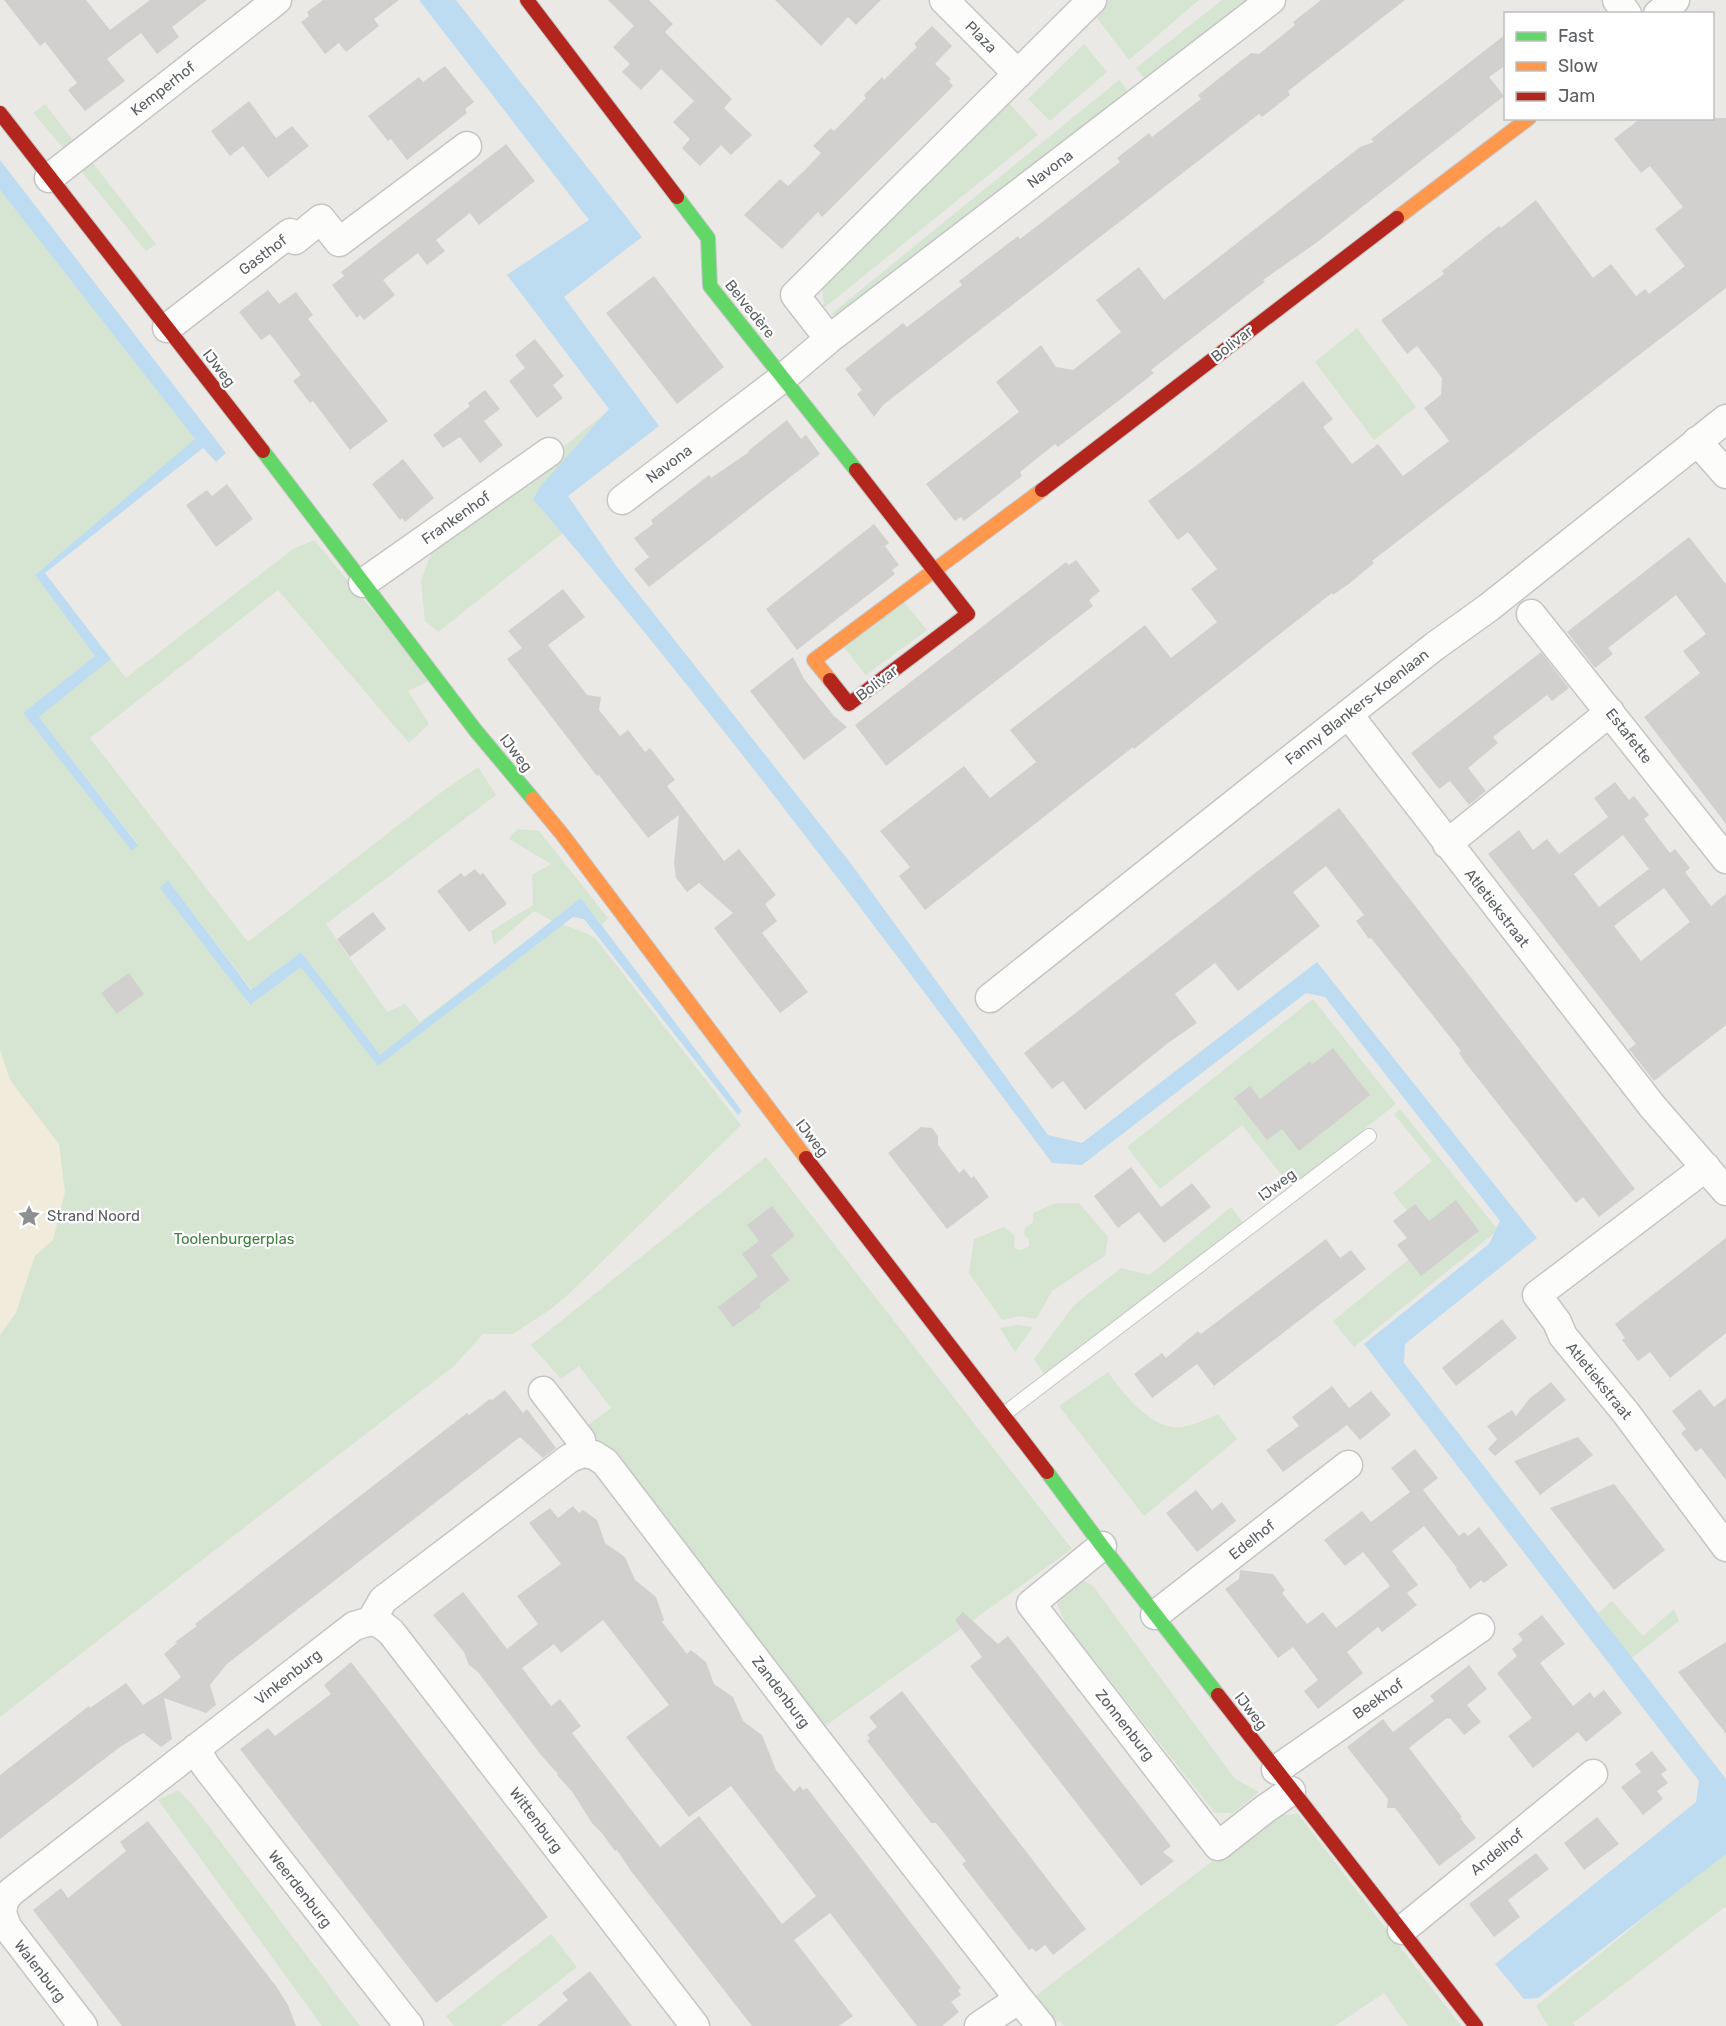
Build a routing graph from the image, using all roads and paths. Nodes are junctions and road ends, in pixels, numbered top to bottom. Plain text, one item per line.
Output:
1 (277, 0) edge
2 (527, 0) edge
3 (944, 0) edge
4 (1092, 0) edge
5 (1271, 0) edge
6 (1675, 0) edge
7 (1660, 12) edge
8 (1018, 74) junction
9 (0, 113) edge
10 (1526, 120) edge
11 (467, 146) dead end
12 (49, 178) junction
13 (167, 328) junction
14 (829, 339) junction
15 (784, 377) junction
16 (1726, 419) edge
17 (1696, 441) junction
18 (549, 452) dead end
19 (1726, 474) edge
20 (622, 500) dead end
21 (935, 570) junction
22 (363, 583) junction
23 (1531, 614) dead end
24 (1611, 712) junction
25 (1348, 714) junction
26 (1447, 844) junction
27 (1726, 859) edge
28 (990, 998) dead end
29 (1369, 1136) dead end
30 (1706, 1167) junction
31 (1726, 1191) edge
32 (543, 1391) dead end
33 (1004, 1414) junction
34 (583, 1453) junction
35 (1348, 1465) dead end
36 (1102, 1546) junction
37 (1726, 1548) edge
38 (1155, 1615) junction
39 (371, 1622) junction
40 (1480, 1628) dead end
41 (196, 1748) junction
42 (1593, 1774) dead end
43 (1284, 1781) junction
44 (1, 1913) edge
45 (1402, 1930) junction
46 (1019, 1999) junction
47 (83, 2026) edge
48 (409, 2026) edge
49 (695, 2026) edge
50 (979, 2026) edge
51 (1041, 2026) edge
52 (1476, 2026) edge

1 - 12 street, Kemperhof
2 - 15 street, Belvedère
3 - 8 street, Plaza
4 - 8 street
5 - 14 street, Navona
6 - 7 street
8 - 14 street
9 - 12 street, IJweg
10 - 21 street, Bolivar
11 - 13 street, Gasthof
12 - 13 street, IJweg
13 - 22 street, IJweg
14 - 15 street, Navona
15 - 20 street, Navona
15 - 21 street, Belvedère
16 - 17 street, Fanny Blankers-Koenlaan
17 - 19 street
17 - 25 street, Fanny Blankers-Koenlaan
18 - 22 street, Frankenhof
21 - 21 street, Bolivar
22 - 33 street, IJweg
23 - 24 street, Estafette
24 - 26 street
24 - 27 street, Estafette
25 - 26 street, Atletiekstraat
25 - 28 street, Fanny Blankers-Koenlaan
26 - 30 street, Atletiekstraat
29 - 33 lane, IJweg
30 - 31 street, Atletiekstraat
30 - 37 street, Atletiekstraat
32 - 34 street
33 - 36 street, IJweg
34 - 39 street
34 - 46 street, Zandenburg
35 - 38 street, Edelhof
36 - 38 street, IJweg
36 - 43 street, Zonnenburg
38 - 43 street, IJweg
39 - 41 street, Vinkenburg
39 - 49 street, Wittenburg
40 - 43 street, Beekhof
41 - 44 street, Vinkenburg
41 - 48 street, Weerdenburg
42 - 45 street, Andelhof
43 - 45 street, IJweg
44 - 47 street, Walenburg
45 - 52 street, IJweg
46 - 50 street
46 - 51 street, Zandenburg

